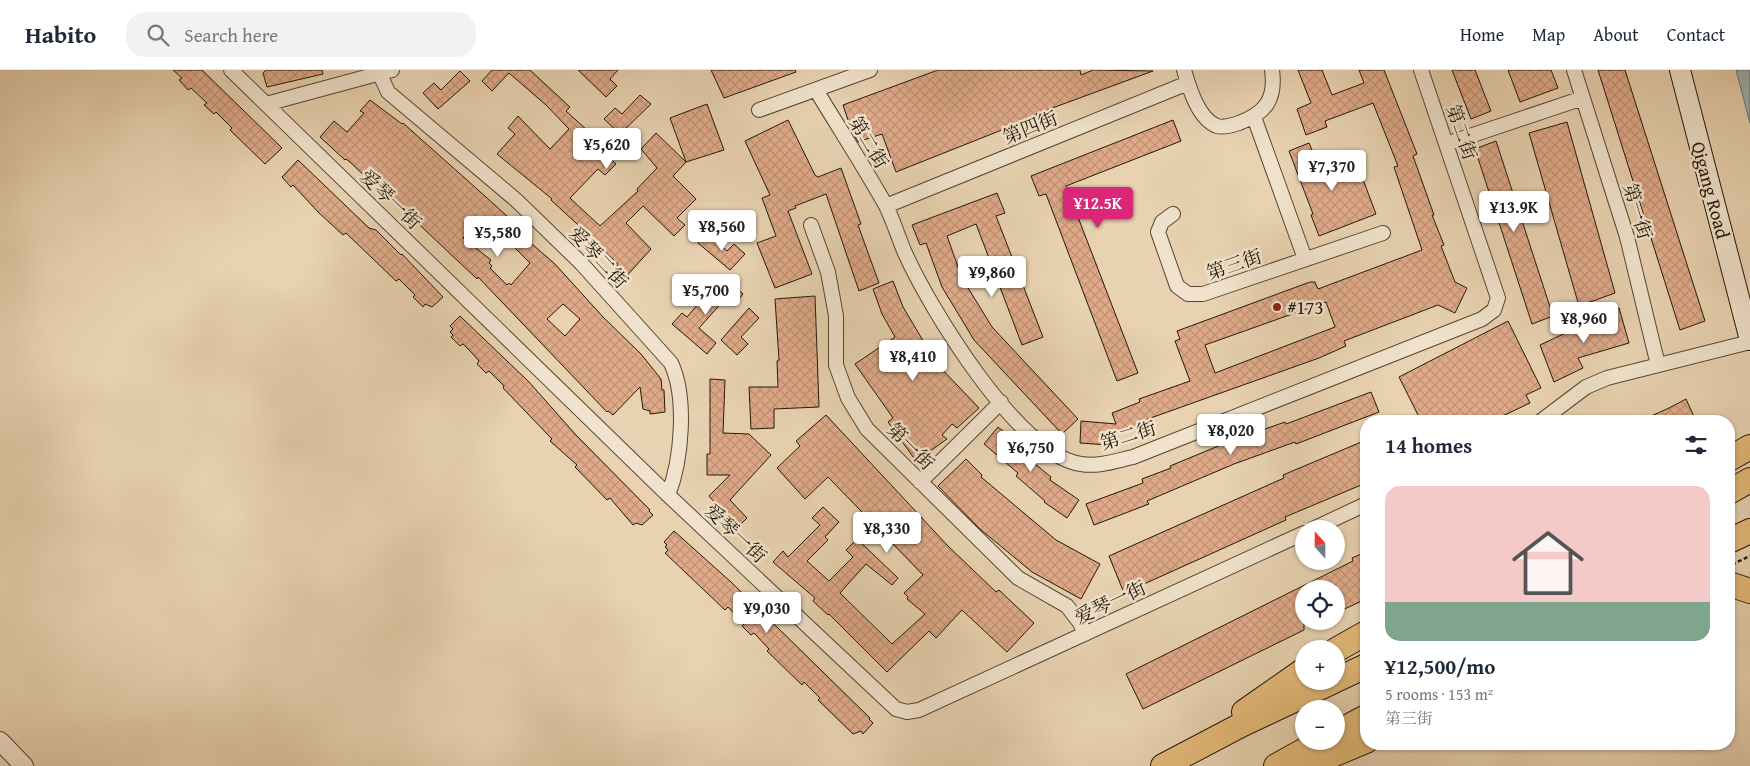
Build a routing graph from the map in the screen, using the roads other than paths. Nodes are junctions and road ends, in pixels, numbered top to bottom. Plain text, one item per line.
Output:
1 (231, 70) edge
2 (870, 70) edge
3 (1272, 70) edge
4 (1421, 70) edge
5 (1574, 70) edge
6 (1680, 70) edge
7 (383, 72) edge
8 (1186, 77) edge
9 (816, 90) junction
10 (1583, 98) junction
11 (266, 104) junction
12 (759, 110) dead end
13 (1254, 118) junction
14 (1446, 144) junction
15 (886, 206) junction
16 (1173, 214) dead end
17 (811, 225) dead end
18 (1383, 233) dead end
19 (1304, 259) junction
20 (1750, 341) edge
21 (1658, 365) junction
22 (1001, 402) junction
23 (1549, 415) edge
24 (1750, 447) edge
25 (1735, 455) edge
26 (1750, 480) edge
27 (920, 482) junction
28 (1735, 489) edge
29 (668, 494) junction
30 (1360, 507) edge
31 (1332, 520) edge
32 (1750, 532) edge
33 (1295, 537) edge
34 (1735, 538) edge
35 (1735, 586) edge
36 (1750, 591) edge
37 (1085, 634) junction
38 (1360, 636) edge
39 (1345, 645) edge
40 (1360, 669) edge
41 (1295, 676) edge
42 (1345, 676) edge
43 (1317, 690) edge
44 (1360, 720) edge
45 (1345, 728) edge
46 (0, 741) edge
47 (1360, 744) edge
48 (1305, 750) edge
49 (1186, 754) junction
50 (24, 766) edge
51 (1163, 766) edge
52 (1276, 766) edge
53 (1306, 766) edge

1 - 11 street, 爱琴一街
2 - 9 street
3 - 13 street
4 - 14 street, 第二街
5 - 10 street, 第一街
6 - 20 main road, Qigang Road
7 - 11 street
7 - 29 street, 爱琴二街
8 - 13 street
8 - 15 street, 第四街
9 - 12 street
9 - 15 street, 第二街
10 - 14 street
10 - 21 street, 第一街
11 - 29 street, 爱琴一街
13 - 19 street
14 - 22 street, 第二街
15 - 22 street, 第二街
16 - 19 street, 第三街
17 - 27 street, 第一街
18 - 19 street, 第三街
20 - 21 street
21 - 23 street
22 - 27 street
24 - 25 highway
26 - 28 highway
27 - 37 street, 第一街
29 - 37 street, 爱琴一街
30 - 31 street
32 - 34 highway
33 - 37 street, 爱琴一街
35 - 36 highway
38 - 39 highway
40 - 42 highway
41 - 49 highway
43 - 49 highway
44 - 45 highway
46 - 50 street
47 - 53 highway
48 - 52 highway
49 - 51 highway

